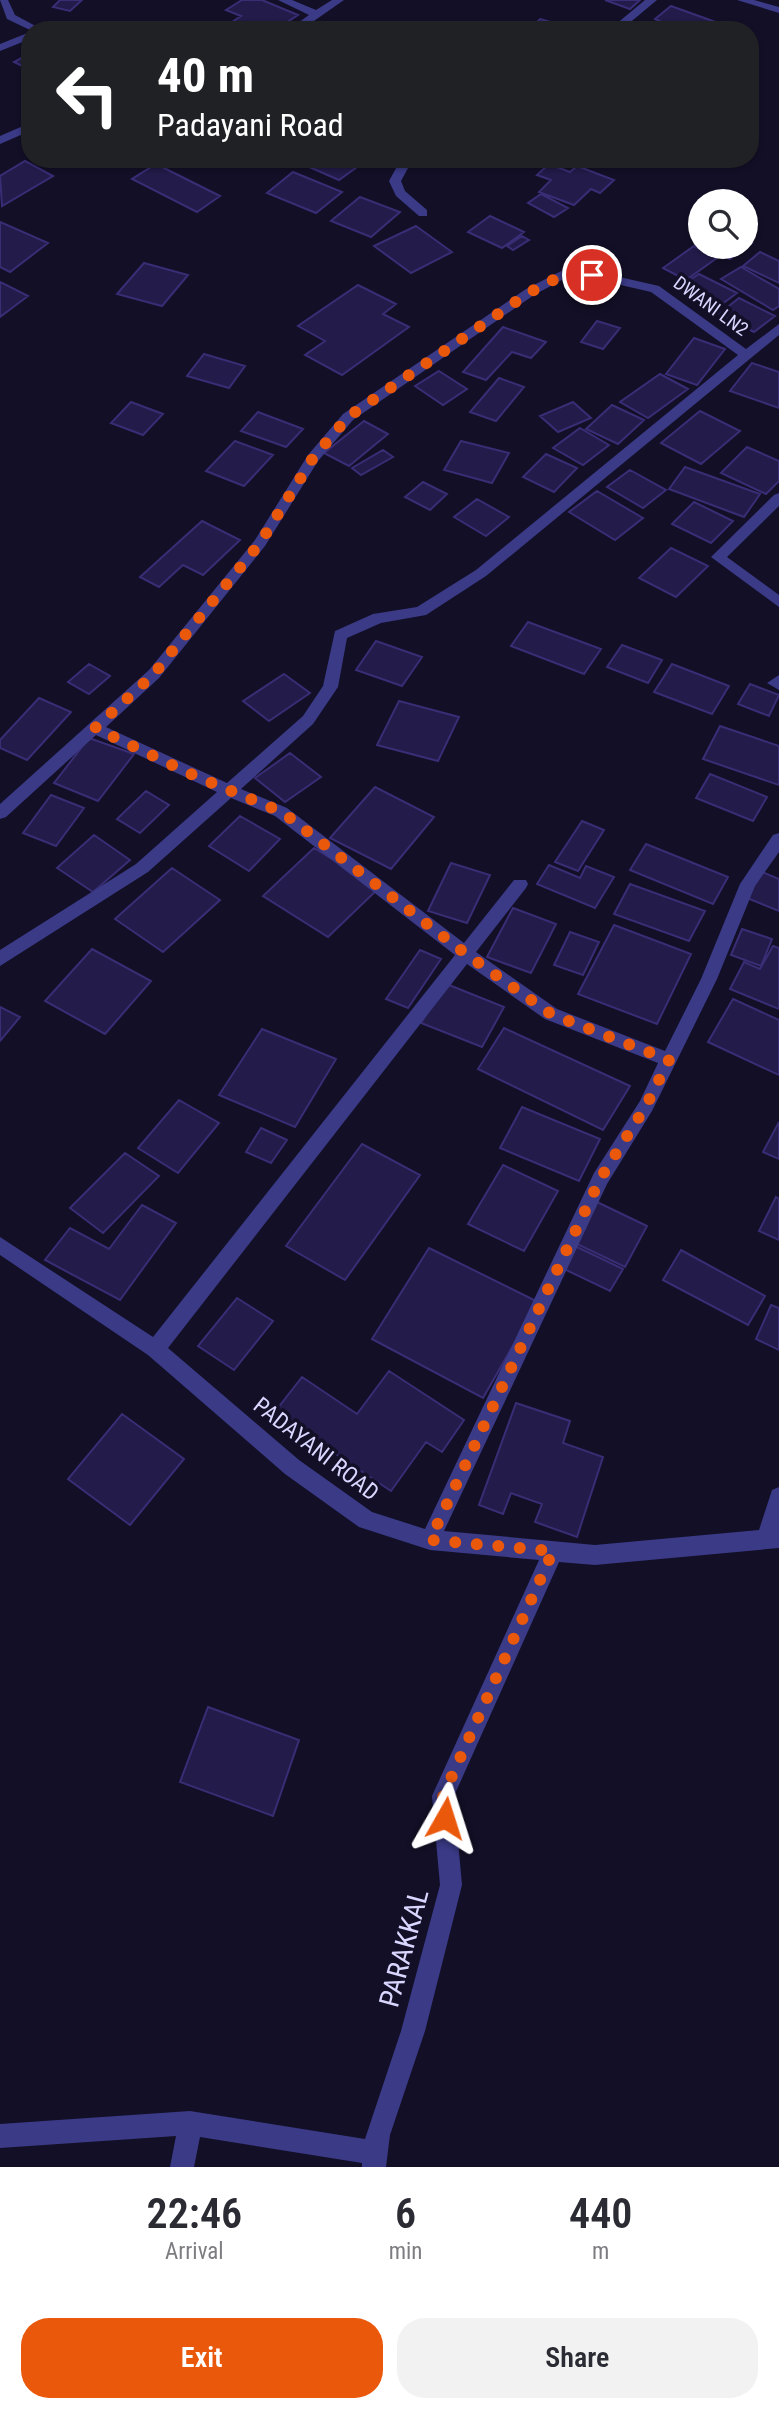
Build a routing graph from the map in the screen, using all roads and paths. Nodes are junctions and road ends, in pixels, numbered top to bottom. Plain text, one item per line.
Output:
1 (3, 0) edge
2 (283, 0) edge
3 (339, 0) edge
4 (652, 0) edge
5 (742, 0) edge
6 (779, 10) edge
7 (317, 14) junction
8 (306, 21) edge
9 (625, 21) edge
10 (21, 22) edge
11 (21, 39) edge
12 (0, 48) edge
13 (21, 130) edge
14 (0, 141) edge
15 (402, 168) edge
16 (423, 213) dead end
17 (779, 328) edge
18 (746, 355) junction
19 (779, 498) edge
20 (779, 602) edge
21 (779, 680) edge
22 (779, 685) edge
23 (95, 728) junction
24 (230, 790) junction
25 (0, 813) edge
26 (779, 839) edge
27 (520, 884) dead end
28 (466, 954) junction
29 (0, 959) edge
30 (669, 1060) junction
31 (0, 1245) edge
32 (155, 1349) junction
33 (779, 1497) edge
34 (773, 1538) edge
35 (430, 1540) junction
36 (553, 1551) junction
37 (190, 2123) junction
38 (0, 2136) edge
39 (375, 2160) edge
40 (182, 2167) edge

1 - 10 street
2 - 7 street
3 - 7 street
4 - 9 street
5 - 6 street
7 - 8 street
11 - 12 street
13 - 14 street
15 - 16 street
17 - 18 street
18 - 23 street, DWANI LN2
18 - 24 street
19 - 20 street
21 - 22 street
23 - 24 street
23 - 25 street, DWANI LN2
24 - 28 street
24 - 29 street
26 - 30 street
27 - 28 street
28 - 30 street
28 - 32 street
30 - 35 street
31 - 32 street, PADAYANI ROAD
32 - 35 street, PADAYANI ROAD
33 - 34 street
34 - 36 street, PADAYANI ROAD
35 - 36 street, PADAYANI ROAD
36 - 39 street, PARAKKAL
37 - 38 street
37 - 39 street
37 - 40 street

